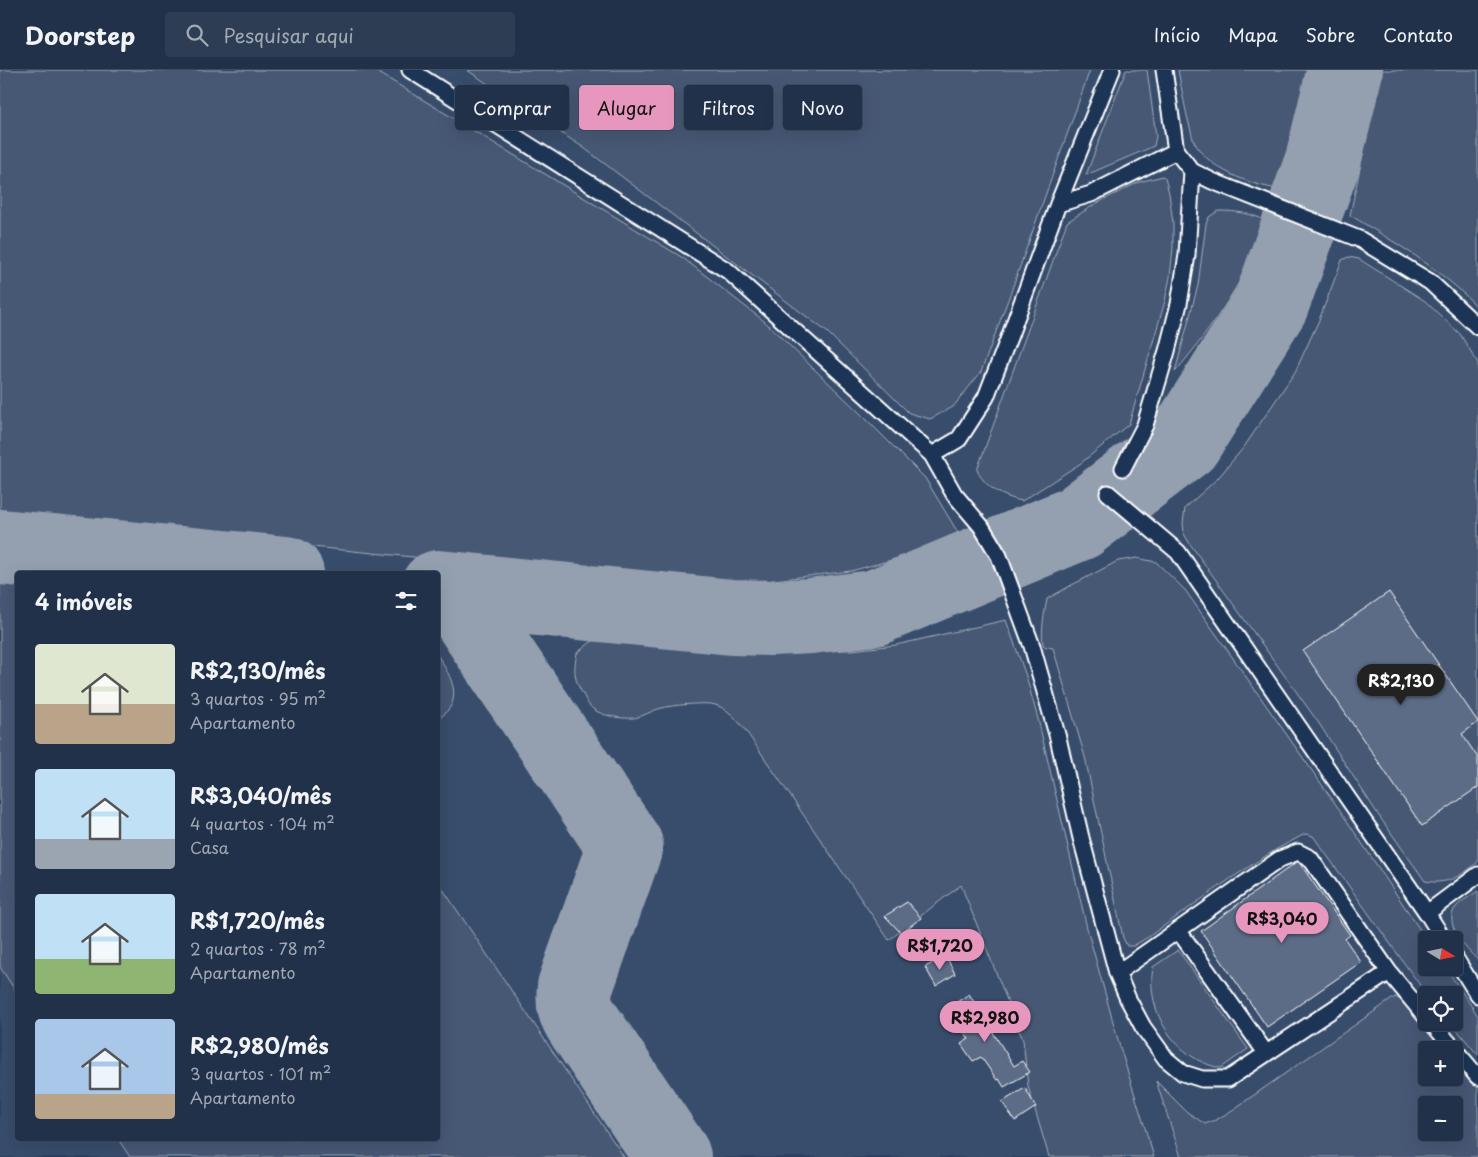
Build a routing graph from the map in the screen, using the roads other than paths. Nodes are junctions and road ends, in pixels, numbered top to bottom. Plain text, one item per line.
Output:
1 (410, 70) edge
2 (1112, 70) edge
3 (1164, 70) edge
4 (1176, 151) junction
5 (1192, 171) junction
6 (1058, 204) junction
7 (1478, 327) edge
8 (932, 455) junction
9 (1123, 468) dead end
10 (1108, 492) dead end
11 (1478, 875) edge
12 (1427, 913) junction
13 (1178, 930) junction
14 (1438, 931) edge
15 (1463, 971) edge
16 (1117, 972) junction
17 (1388, 972) junction
18 (1478, 995) edge
19 (1418, 1008) edge
20 (1439, 1031) edge
21 (1266, 1053) junction
22 (1478, 1077) edge

1 - 8 lane
2 - 6 lane
3 - 4 lane
4 - 5 lane
4 - 6 lane
5 - 7 lane
5 - 9 lane
6 - 8 lane
8 - 16 lane
10 - 12 lane
11 - 12 lane
12 - 14 lane
13 - 16 lane
13 - 17 lane
13 - 21 lane
15 - 18 lane
16 - 21 lane
17 - 19 lane
17 - 21 lane
20 - 22 lane

